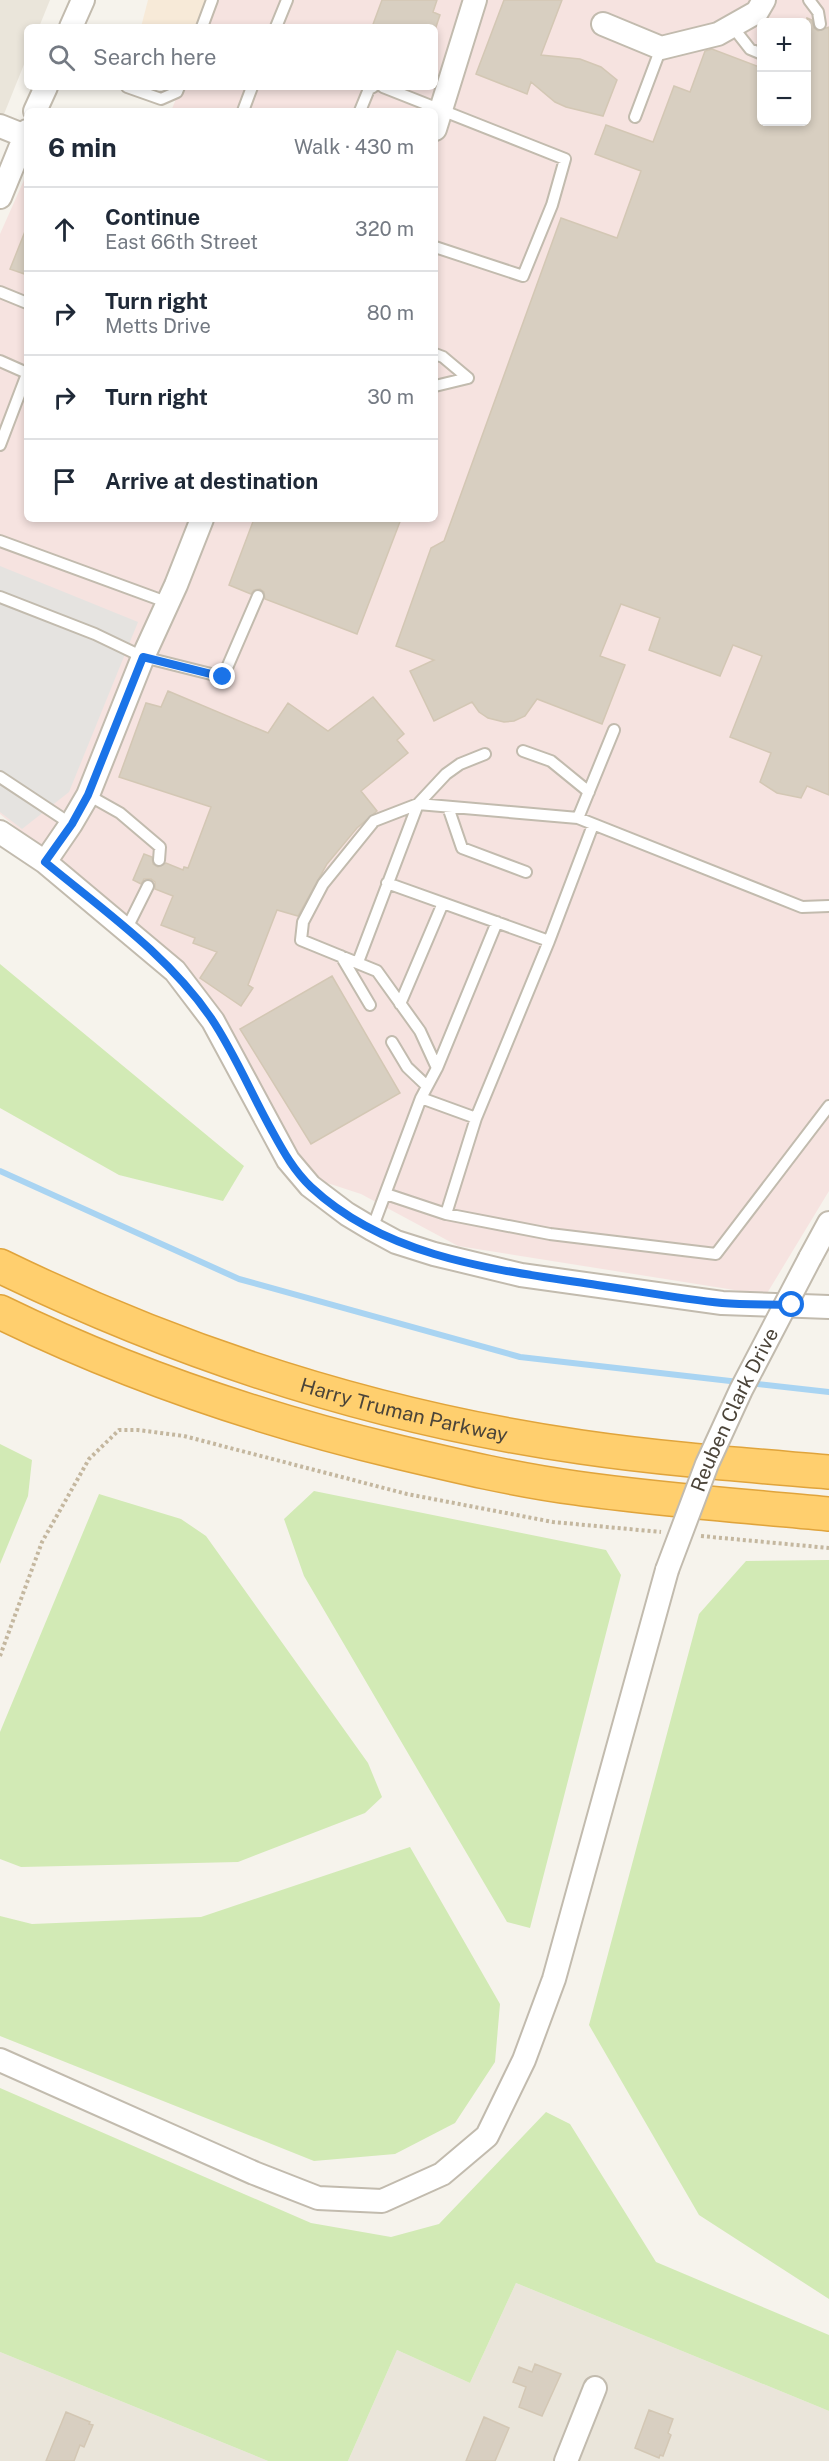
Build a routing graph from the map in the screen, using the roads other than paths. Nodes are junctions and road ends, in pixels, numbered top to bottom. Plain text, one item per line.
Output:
1 (83, 0) edge
2 (212, 0) edge
3 (287, 0) edge
4 (475, 0) edge
5 (764, 0) edge
6 (808, 0) edge
7 (72, 24) edge
8 (203, 24) edge
9 (277, 24) edge
10 (603, 24) dead end
11 (820, 24) dead end
12 (732, 26) junction
13 (661, 48) junction
14 (757, 52) edge
15 (45, 90) edge
16 (136, 90) edge
17 (178, 90) edge
18 (251, 90) edge
19 (369, 90) edge
20 (388, 90) edge
21 (37, 108) edge
22 (244, 108) edge
23 (361, 108) edge
24 (418, 108) edge
25 (635, 117) dead end
26 (438, 120) edge
27 (0, 126) edge
28 (24, 134) edge
29 (24, 140) edge
30 (0, 197) edge
31 (438, 249) edge
32 (0, 292) edge
33 (24, 302) edge
34 (438, 355) edge
35 (0, 361) edge
36 (24, 373) edge
37 (24, 382) edge
38 (438, 385) edge
39 (0, 445) edge
40 (201, 522) edge
41 (0, 541) edge
42 (258, 596) dead end
43 (0, 597) edge
44 (169, 603) junction
45 (143, 657) junction
46 (615, 730) dead end
47 (523, 752) dead end
48 (486, 754) dead end
49 (0, 777) edge
50 (589, 792) junction
51 (88, 795) junction
52 (418, 804) junction
53 (448, 807) junction
54 (578, 818) junction
55 (72, 824) junction
56 (593, 825) junction
57 (0, 832) edge
58 (159, 860) dead end
59 (45, 862) junction
60 (526, 872) dead end
61 (387, 882) junction
62 (148, 886) dead end
63 (443, 903) junction
64 (829, 906) edge
65 (497, 922) junction
66 (126, 930) junction
67 (549, 941) junction
68 (341, 956) junction
69 (358, 962) junction
70 (400, 1004) junction
71 (370, 1005) dead end
72 (392, 1042) dead end
73 (436, 1068) junction
74 (427, 1086) junction
75 (422, 1098) junction
76 (829, 1106) edge
77 (476, 1118) junction
78 (386, 1194) junction
79 (446, 1214) junction
80 (829, 1223) edge
81 (372, 1229) junction
82 (0, 1266) edge
83 (829, 1307) edge
84 (10, 1317) edge
85 (829, 1472) edge
86 (829, 1514) edge
87 (0, 2060) edge
88 (595, 2388) dead end
89 (566, 2461) edge

1 - 7 street
2 - 8 lane
3 - 9 lane
4 - 26 street
5 - 12 street
6 - 11 lane
10 - 13 street
12 - 13 street
12 - 14 lane
13 - 25 lane
15 - 21 street
16 - 17 lane
18 - 22 lane
19 - 23 lane
20 - 24 lane
26 - 31 lane
27 - 28 street
29 - 30 street
32 - 33 lane
34 - 38 lane
35 - 36 lane
37 - 39 lane
40 - 44 street
41 - 44 lane
42 - 45 lane
43 - 45 lane
44 - 45 street
45 - 51 street
46 - 50 lane
47 - 50 lane
48 - 52 lane
49 - 55 lane
50 - 54 lane
51 - 55 street
51 - 58 lane
52 - 53 lane
52 - 61 lane
52 - 68 lane
53 - 54 lane
53 - 60 lane
54 - 56 lane
55 - 59 street
56 - 64 lane
56 - 67 lane
57 - 59 street
59 - 66 street
61 - 63 lane
61 - 69 lane
62 - 66 lane
63 - 65 lane
63 - 70 lane
65 - 67 lane
65 - 73 lane
66 - 81 street
67 - 77 lane
68 - 69 lane
68 - 71 lane
69 - 70 lane
70 - 73 lane
72 - 74 lane
73 - 74 lane
74 - 75 lane
75 - 77 lane
75 - 78 lane
76 - 79 lane
77 - 79 lane
78 - 79 lane
78 - 81 lane
80 - 87 street, Reuben Clark Drive, bridge
81 - 83 street
82 - 85 highway, Harry Truman Parkway
84 - 86 highway
88 - 89 street

